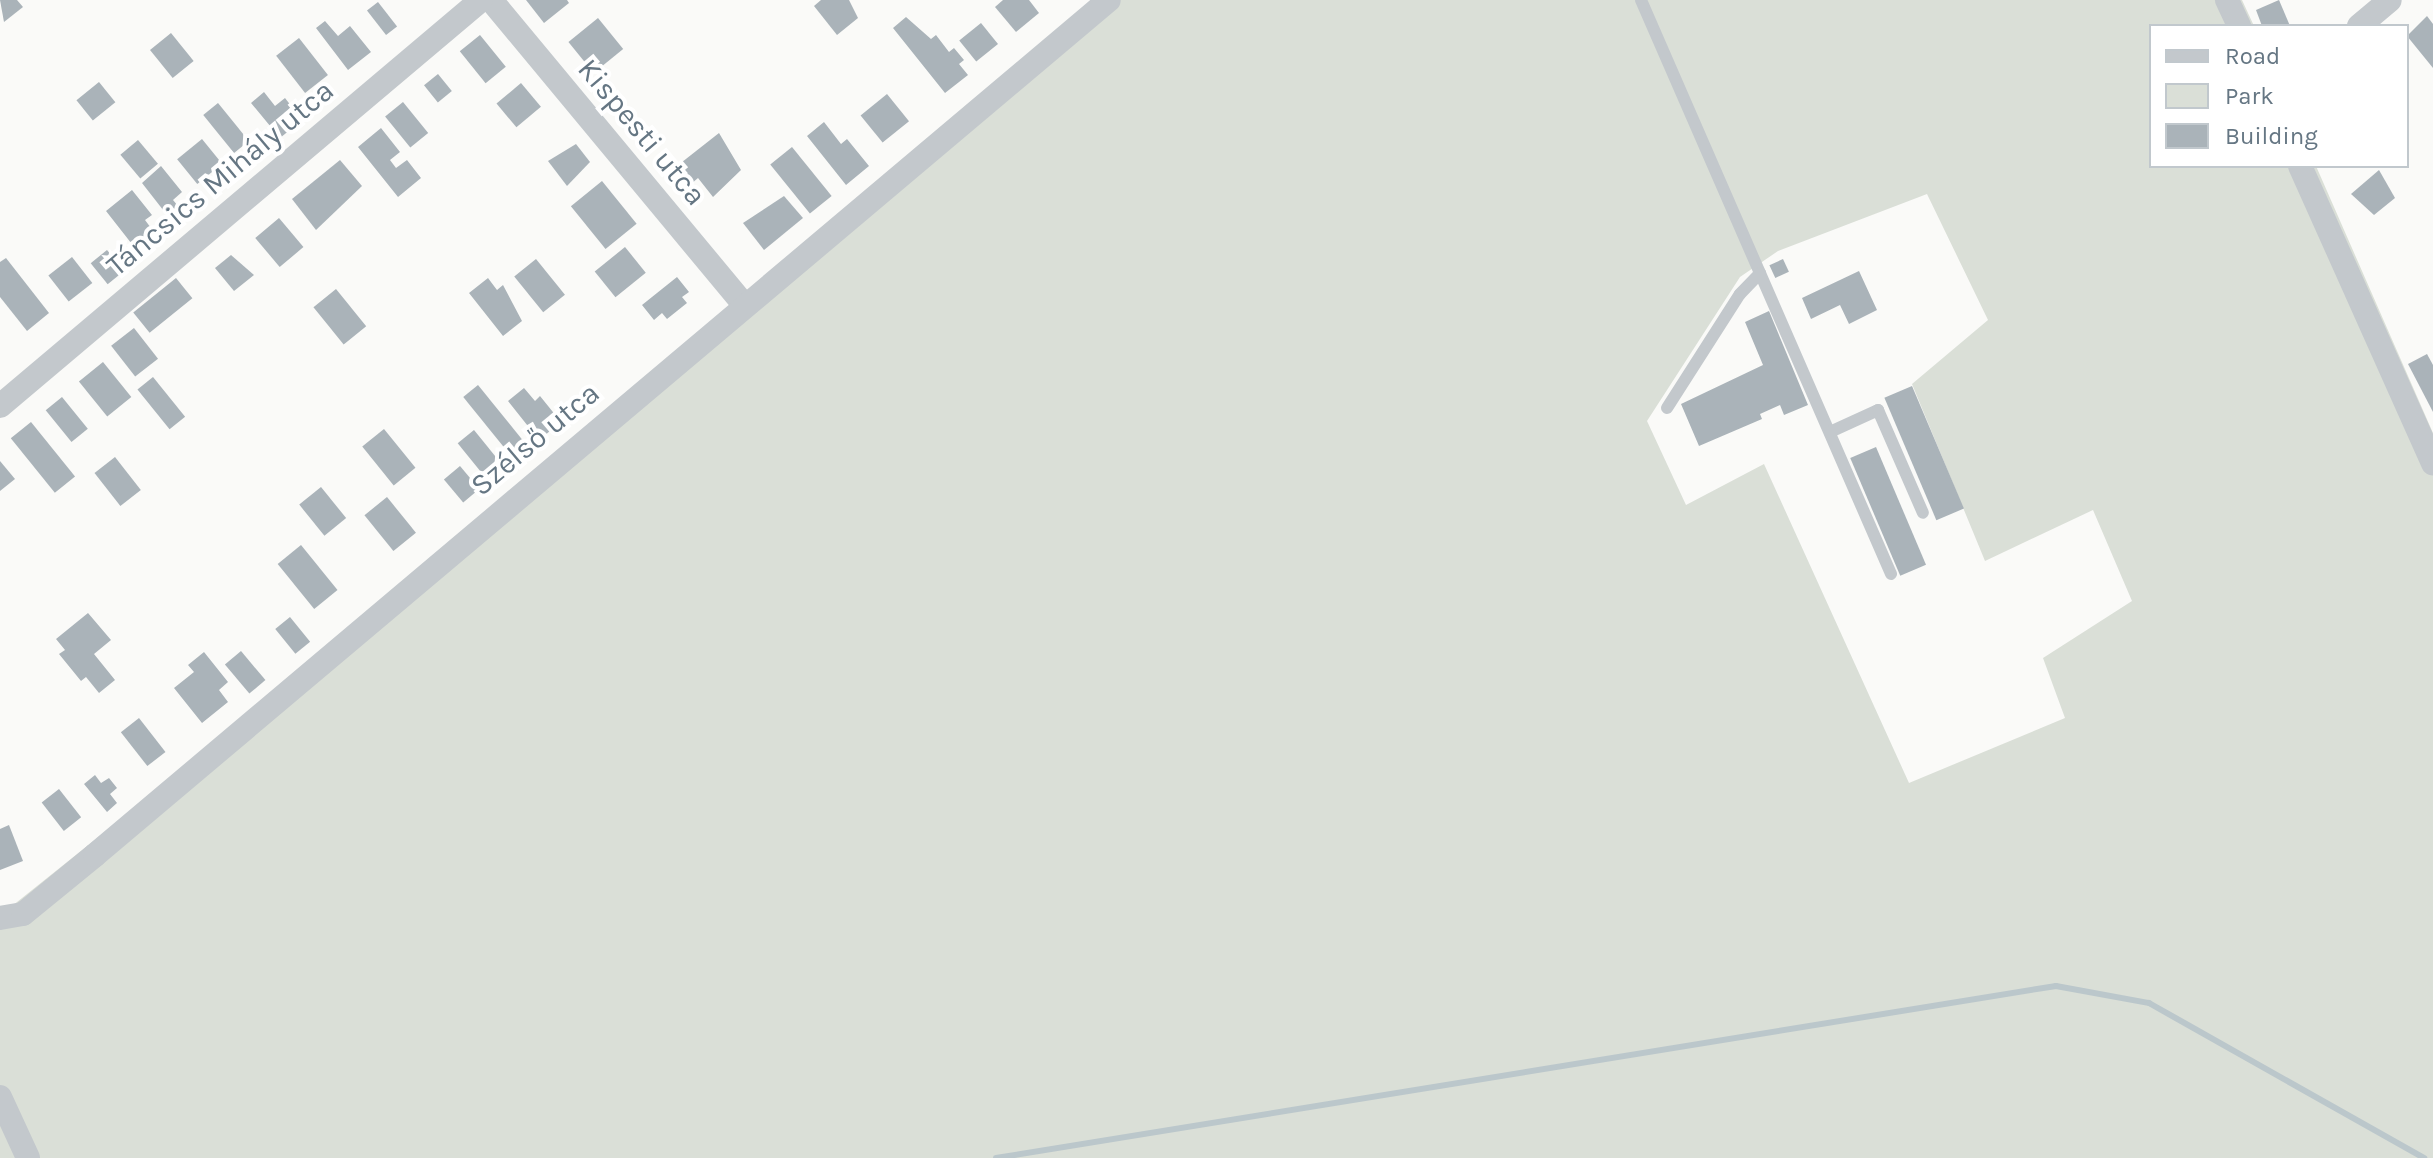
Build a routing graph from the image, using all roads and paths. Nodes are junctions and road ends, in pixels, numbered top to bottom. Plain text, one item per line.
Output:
1 (481, 0) edge
2 (491, 0) edge
3 (1109, 0) edge
4 (1641, 0) edge
5 (2227, 0) edge
6 (2390, 0) edge
7 (2238, 24) edge
8 (2361, 24) edge
9 (2301, 168) edge
10 (1760, 273) junction
11 (743, 304) junction
12 (0, 406) edge
13 (1667, 408) dead end
14 (1830, 432) junction
15 (2433, 464) edge
16 (1923, 513) dead end
17 (1891, 574) dead end
18 (0, 918) edge
19 (0, 1097) edge
20 (28, 1158) edge

1 - 12 street, Táncsics Mihály utca
2 - 11 street, Kispesti utca
3 - 11 street, Szélső utca
4 - 10 lane
5 - 7 street
6 - 8 street
9 - 15 street
10 - 13 lane
10 - 14 lane
11 - 18 street, Szélső utca
14 - 16 lane
14 - 17 lane
19 - 20 street

